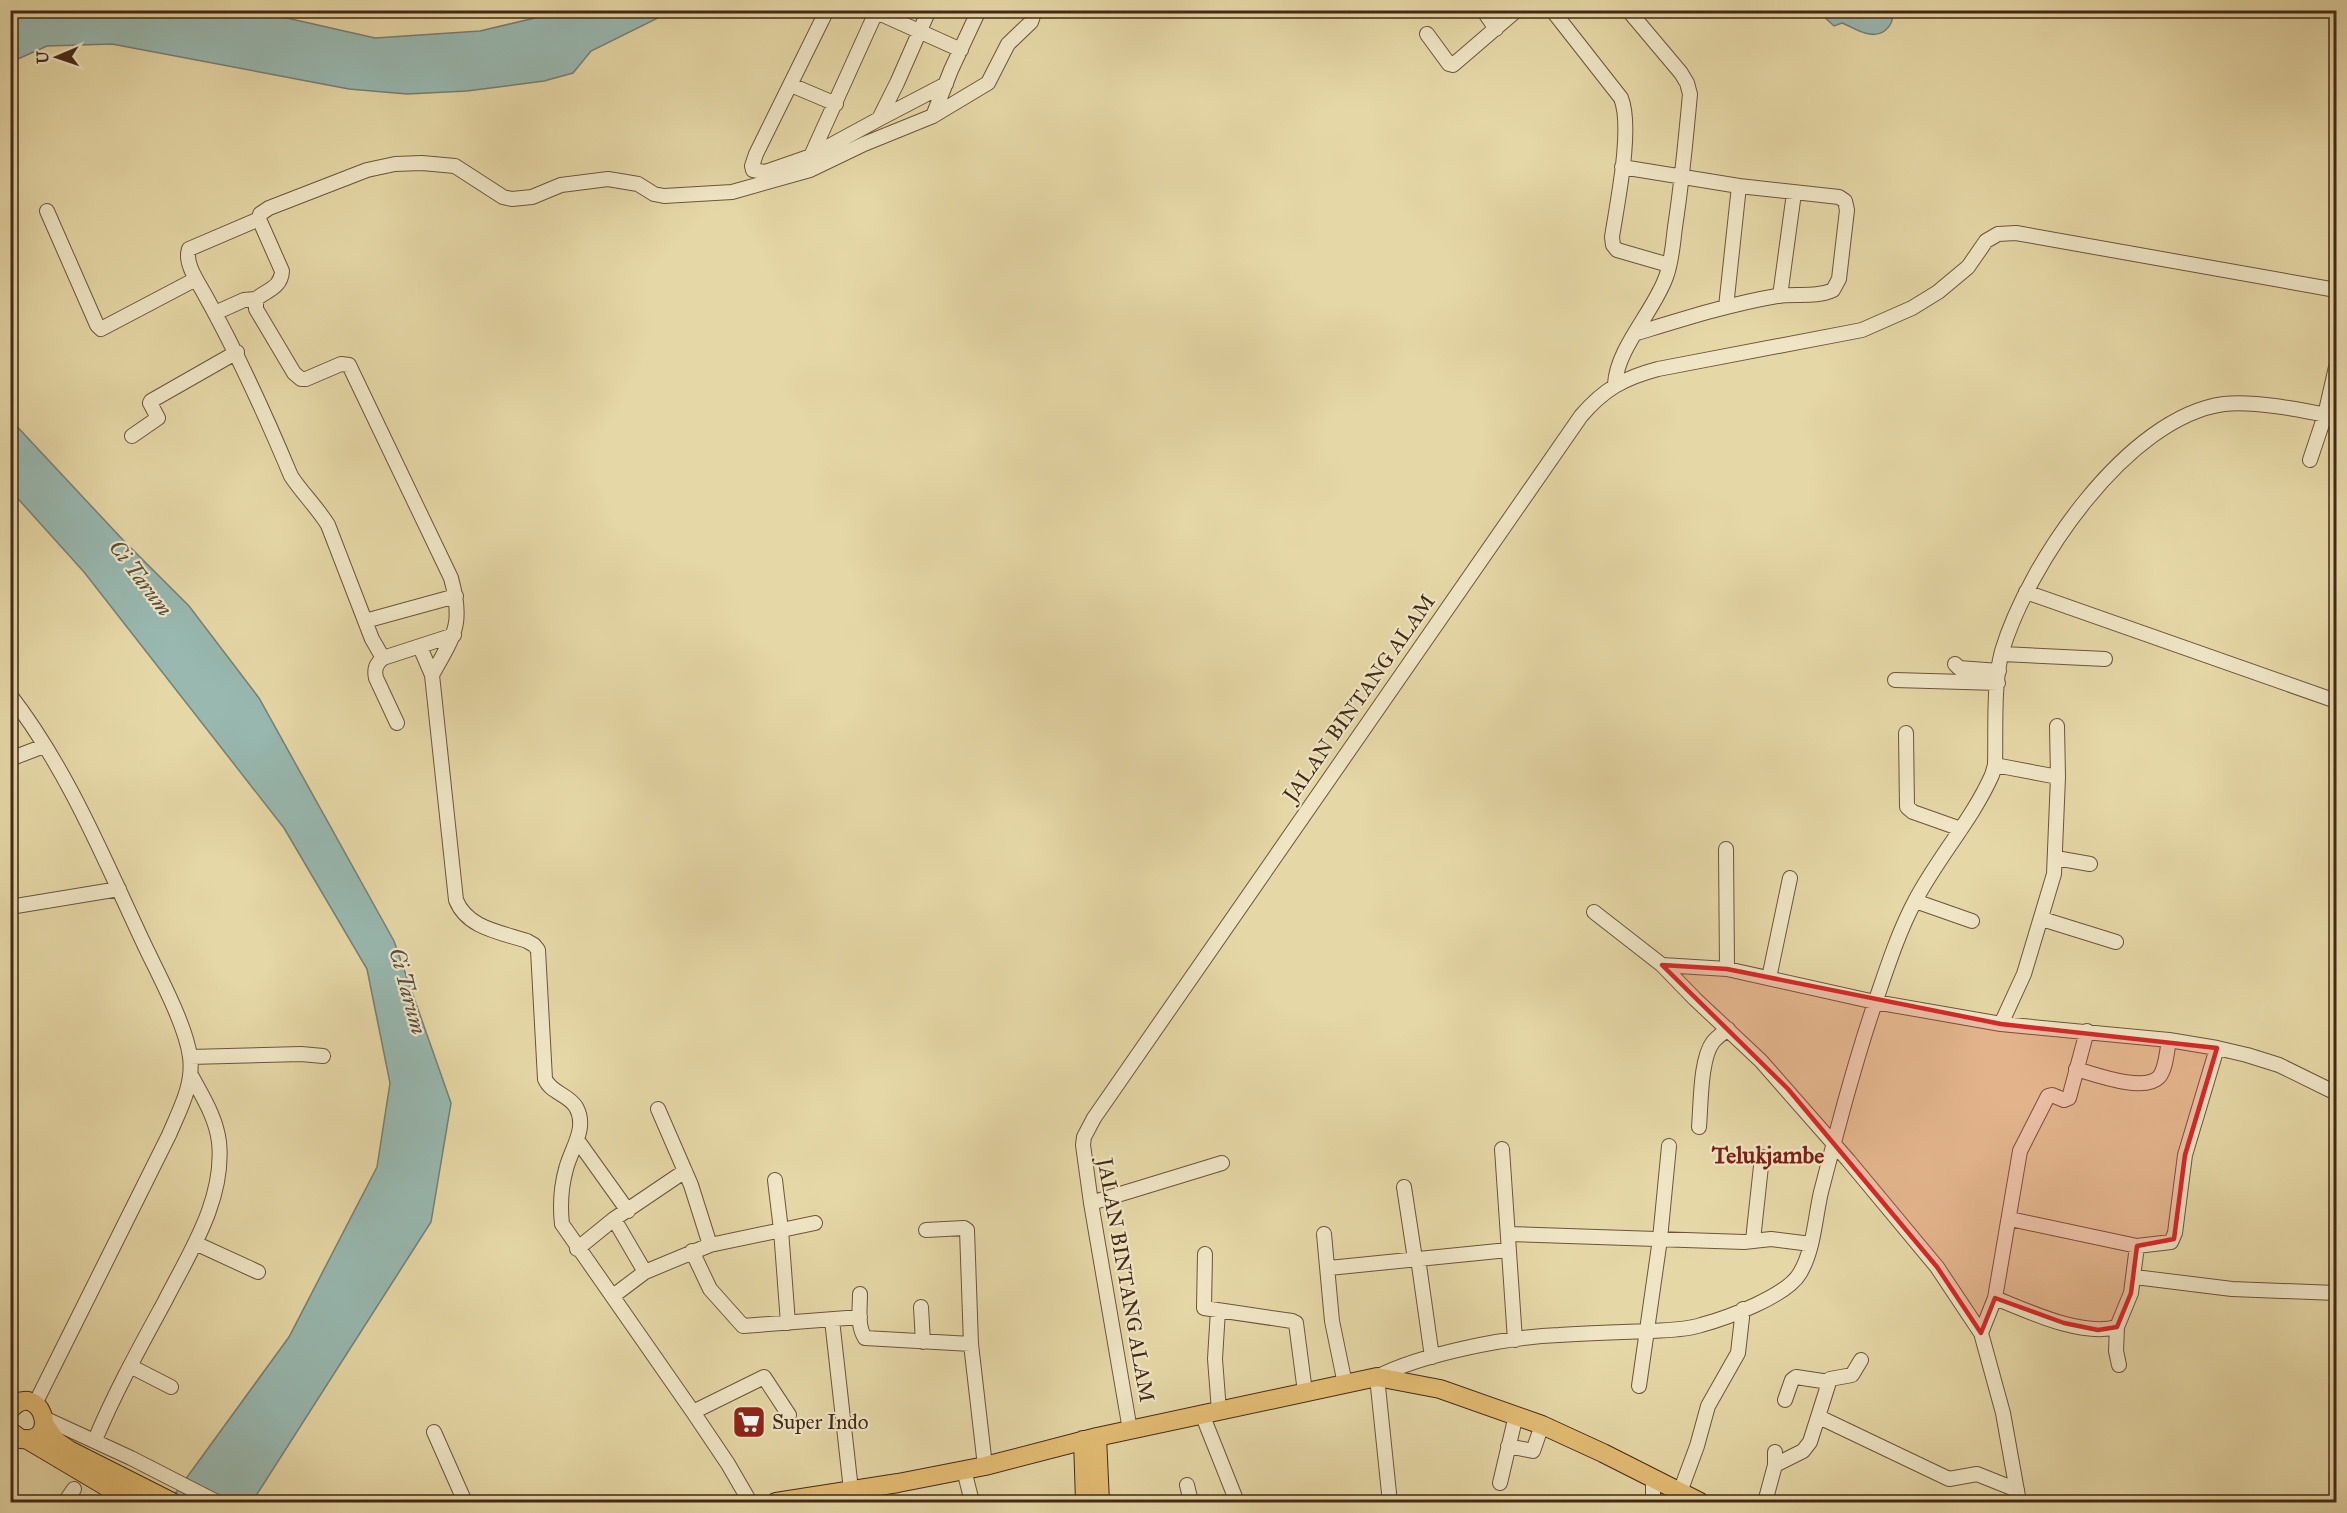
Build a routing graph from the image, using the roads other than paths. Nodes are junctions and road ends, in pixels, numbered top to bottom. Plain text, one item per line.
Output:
1 (827, 10) edge
2 (929, 10) edge
3 (979, 10) edge
4 (1035, 10) edge
5 (1483, 10) edge
6 (1517, 10) edge
7 (1552, 10) edge
8 (1628, 10) edge
9 (875, 11) edge
10 (1496, 29) junction
11 (919, 30) junction
12 (1427, 34) dead end
13 (961, 50) junction
14 (946, 84) junction
15 (791, 85) junction
16 (837, 104) junction
17 (933, 116) junction
18 (879, 118) junction
19 (811, 156) junction
20 (1622, 167) junction
21 (1683, 178) junction
22 (1739, 186) junction
23 (1794, 193) junction
24 (47, 211) dead end
25 (259, 219) junction
26 (1669, 265) junction
27 (196, 279) junction
28 (2337, 290) edge
29 (1780, 296) junction
30 (256, 300) junction
31 (1726, 307) junction
32 (215, 313) junction
33 (1637, 333) junction
34 (237, 352) junction
35 (2337, 367) edge
36 (1615, 384) junction
37 (2331, 416) edge
38 (132, 436) dead end
39 (2310, 460) dead end
40 (2026, 592) junction
41 (456, 596) junction
42 (366, 621) junction
43 (454, 635) junction
44 (420, 647) junction
45 (2002, 654) junction
46 (382, 658) junction
47 (2105, 660) dead end
48 (1955, 664) dead end
49 (432, 675) junction
50 (1998, 677) junction
51 (1894, 680) dead end
52 (10, 695) edge
53 (2337, 701) edge
54 (397, 723) dead end
55 (2057, 726) dead end
56 (1906, 733) dead end
57 (44, 746) junction
58 (10, 759) edge
59 (1995, 765) junction
60 (2058, 777) junction
61 (1961, 830) junction
62 (1726, 849) dead end
63 (2056, 858) junction
64 (2090, 864) dead end
65 (1790, 878) dead end
66 (119, 889) junction
67 (1914, 901) junction
68 (10, 907) edge
69 (1594, 912) dead end
70 (2042, 919) junction
71 (1972, 921) dead end
72 (2116, 942) dead end
73 (1662, 965) junction
74 (1727, 969) junction
75 (1769, 978) junction
76 (1875, 1002) junction
77 (2001, 1024) junction
78 (1728, 1029) junction
79 (2087, 1031) junction
80 (2169, 1040) junction
81 (2217, 1048) junction
82 (323, 1056) dead end
83 (190, 1057) junction
84 (2076, 1069) junction
85 (191, 1075) junction
86 (2337, 1093) edge
87 (658, 1109) dead end
88 (1699, 1127) dead end
89 (578, 1141) junction
90 (1834, 1145) junction
91 (1669, 1146) dead end
92 (1502, 1149) dead end
93 (1762, 1157) dead end
94 (1222, 1163) dead end
95 (685, 1171) junction
96 (775, 1180) dead end
97 (1404, 1187) dead end
98 (1091, 1203) junction
99 (628, 1211) junction
100 (614, 1219) junction
101 (2010, 1219) junction
102 (815, 1223) dead end
103 (781, 1230) junction
104 (926, 1230) dead end
105 (1324, 1234) dead end
106 (1508, 1234) junction
107 (1660, 1239) junction
108 (1753, 1240) junction
109 (195, 1243) junction
110 (1811, 1244) junction
111 (710, 1245) junction
112 (2137, 1246) junction
113 (578, 1249) junction
114 (1508, 1250) junction
115 (692, 1251) junction
116 (1205, 1254) dead end
117 (1416, 1259) junction
118 (1329, 1269) junction
119 (258, 1272) dead end
120 (645, 1272) junction
121 (2134, 1277) junction
122 (2337, 1293) edge
123 (860, 1294) dead end
124 (613, 1296) junction
125 (1995, 1298) junction
126 (921, 1307) dead end
127 (1743, 1309) junction
128 (1218, 1310) junction
129 (860, 1317) junction
130 (832, 1320) junction
131 (788, 1323) junction
132 (2117, 1327) junction
133 (1647, 1331) junction
134 (1981, 1333) junction
135 (1515, 1340) junction
136 (923, 1342) junction
137 (971, 1344) junction
138 (1432, 1357) junction
139 (1861, 1360) dead end
140 (2119, 1365) dead end
141 (130, 1366) junction
142 (1377, 1377) junction
143 (1829, 1382) junction
144 (1345, 1384) junction
145 (1639, 1386) dead end
146 (171, 1387) dead end
147 (1305, 1392) junction
148 (1785, 1401) dead end
149 (27, 1410) edge
150 (693, 1412) junction
151 (1210, 1412) junction
152 (789, 1415) dead end
153 (1515, 1415) junction
154 (1819, 1417) junction
155 (1542, 1425) junction
156 (1130, 1430) junction
157 (434, 1432) dead end
158 (16, 1438) edge
159 (1090, 1439) junction
160 (95, 1440) junction
161 (1508, 1446) junction
162 (985, 1466) junction
163 (964, 1470) junction
164 (1653, 1479) junction
165 (117, 1484) junction
166 (1500, 1484) dead end
167 (1187, 1485) dead end
168 (74, 1489) dead end
169 (851, 1491) junction
170 (1680, 1492) junction
171 (1389, 1493) dead end
172 (874, 1495) edge
173 (2018, 1496) edge
174 (64, 1503) edge
175 (137, 1503) edge
176 (172, 1503) edge
177 (217, 1503) edge
178 (465, 1503) edge
179 (750, 1503) edge
180 (776, 1503) edge
181 (972, 1503) edge
182 (1085, 1503) edge
183 (1100, 1503) edge
184 (1191, 1503) edge
185 (1237, 1503) edge
186 (1653, 1503) edge
187 (1700, 1503) edge
188 (1765, 1503) edge

1 - 15 street
2 - 11 street
3 - 13 street
4 - 17 street
5 - 10 street
6 - 10 street
7 - 20 street
8 - 21 street
9 - 11 street
9 - 16 street
10 - 12 street
11 - 13 street
11 - 18 street
13 - 14 street
14 - 17 street
14 - 18 street
15 - 16 street
15 - 19 street
16 - 19 street
17 - 25 street
18 - 19 street
20 - 21 street
20 - 26 street
21 - 22 street
21 - 26 street
22 - 23 street
22 - 31 street
23 - 29 street
23 - 29 street
24 - 27 street
25 - 27 street
25 - 30 street
26 - 33 street
27 - 32 street
28 - 36 street
29 - 31 street
30 - 32 street
30 - 41 street
31 - 33 street
32 - 34 street
33 - 36 street
34 - 38 street
34 - 42 street
35 - 37 street
36 - 98 street, JALAN BINTANG ALAM
37 - 39 street
37 - 40 street
40 - 45 street
40 - 53 street
41 - 42 street
41 - 43 street
42 - 46 street
43 - 44 street
43 - 49 street
44 - 46 street
44 - 49 street
45 - 47 street
45 - 50 street
46 - 54 street
48 - 50 street
49 - 89 street
50 - 51 street
50 - 59 street
52 - 57 street
55 - 60 street
56 - 61 street
57 - 58 street
57 - 66 street
59 - 60 street
59 - 61 street
60 - 63 street
61 - 67 street
62 - 74 street
63 - 64 street
63 - 70 street
65 - 75 street
66 - 68 street
66 - 83 street
67 - 71 street
67 - 76 street
69 - 73 street
70 - 72 street
70 - 77 street
73 - 74 street
73 - 78 street
74 - 75 street
75 - 76 street
76 - 77 street
76 - 90 street
77 - 79 street
78 - 88 street
78 - 90 street
79 - 80 street
79 - 84 street
80 - 81 street
80 - 84 street
81 - 86 street
81 - 112 street
82 - 83 street
83 - 85 street
84 - 101 street
85 - 109 street
85 - 149 street
87 - 95 street
89 - 99 street
89 - 113 street
90 - 110 street
90 - 134 street
91 - 107 street
92 - 106 street
93 - 108 street
94 - 98 street
95 - 99 street
95 - 111 street
96 - 103 street
97 - 117 street
98 - 156 street, JALAN BINTANG ALAM
99 - 100 street
100 - 113 street
100 - 120 street
101 - 112 street
101 - 125 street
102 - 103 street
103 - 111 street
103 - 131 street
104 - 137 street
105 - 118 street
106 - 107 street
106 - 114 street
107 - 108 street
107 - 133 street
108 - 110 street
109 - 119 street
109 - 141 street
110 - 127 street
111 - 115 street
112 - 121 street
113 - 124 street
114 - 117 street
114 - 135 street
115 - 120 street
115 - 131 street
116 - 128 street
117 - 118 street
117 - 138 street
118 - 144 street
120 - 124 street
121 - 122 street
121 - 132 street
123 - 129 street
124 - 150 street
125 - 132 street
125 - 134 street
126 - 136 street
127 - 133 street
127 - 170 street
128 - 147 street
128 - 151 street
129 - 130 street
129 - 136 street
130 - 131 street
130 - 169 street
132 - 140 street
133 - 135 street
133 - 145 street
134 - 173 street
135 - 138 street
136 - 137 street
137 - 162 street
138 - 142 street
139 - 143 street
141 - 146 street
141 - 160 street
142 - 144 main road
142 - 153 main road
142 - 171 street
143 - 148 street
143 - 154 street
144 - 147 main road
147 - 151 main road
149 - 158 main road
149 - 160 street
149 - 165 main road
150 - 152 street
150 - 179 street
151 - 156 main road
151 - 185 street
153 - 155 main road
153 - 161 street
154 - 173 street
154 - 188 street
155 - 161 street
155 - 164 main road
156 - 159 main road
157 - 178 street
158 - 165 main road
159 - 162 main road
159 - 182 main road
159 - 183 main road
160 - 177 street
161 - 166 street
162 - 163 main road
163 - 172 main road
163 - 181 street
164 - 170 main road
164 - 186 street
165 - 175 main road
165 - 176 main road
167 - 184 street
168 - 174 street
169 - 172 main road
169 - 180 main road
170 - 187 main road

